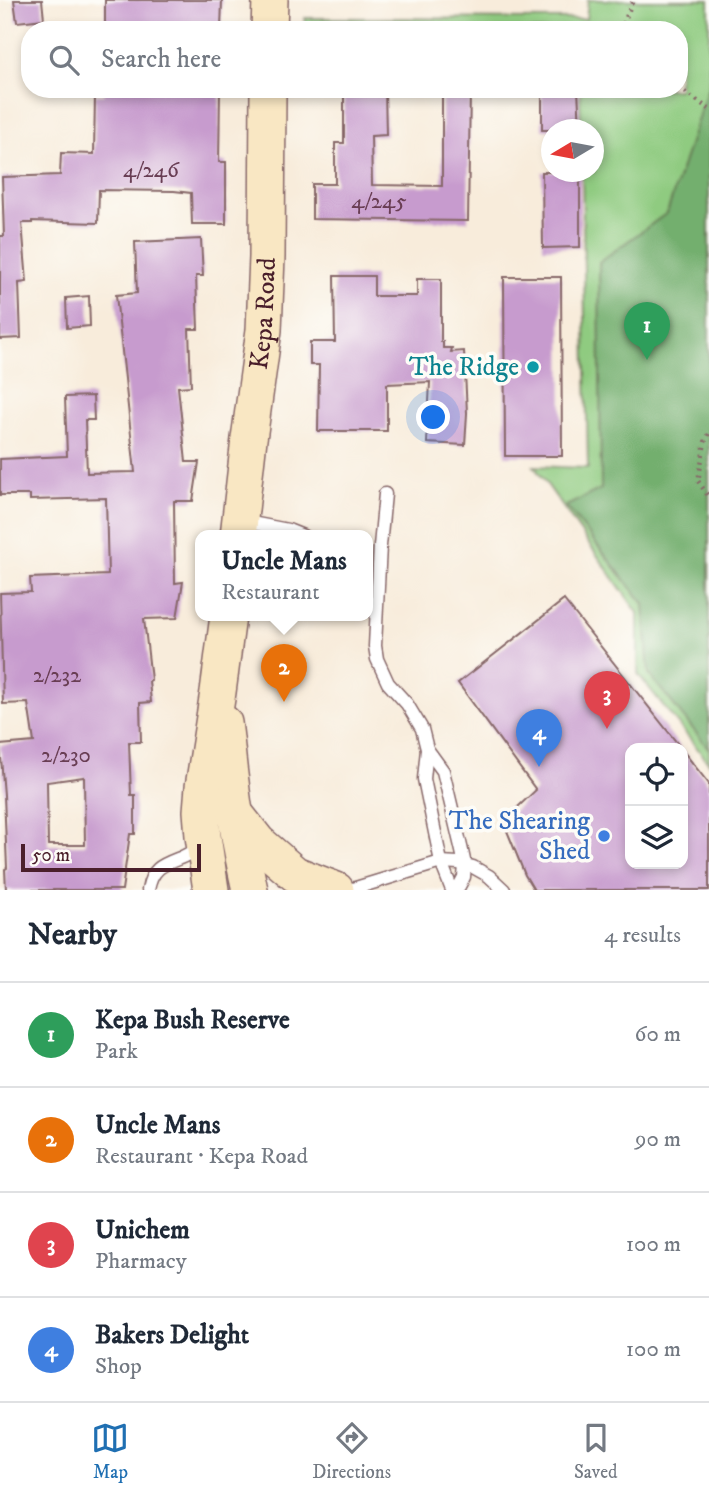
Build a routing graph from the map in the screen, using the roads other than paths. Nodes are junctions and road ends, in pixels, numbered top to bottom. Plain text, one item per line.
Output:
1 (270, 0) edge
2 (269, 21) edge
3 (268, 98) edge
4 (385, 494) dead end
5 (239, 528) edge
6 (288, 530) edge
7 (374, 544) edge
8 (227, 621) edge
9 (218, 692) junction
10 (427, 749) junction
11 (235, 813) junction
12 (204, 849) junction
13 (440, 862) junction
14 (465, 864) junction
15 (148, 890) edge
16 (192, 890) edge
17 (211, 890) edge
18 (250, 890) edge
19 (336, 890) edge
20 (349, 890) edge
21 (455, 890) edge
22 (504, 890) edge

1 - 2 main road
3 - 5 main road, Kepa Road
4 - 7 lane
5 - 6 lane
7 - 10 lane
8 - 9 main road
9 - 11 main road
9 - 12 main road
10 - 13 lane
10 - 14 lane
11 - 18 main road
11 - 19 main road
12 - 15 lane
12 - 16 main road
12 - 17 main road
13 - 14 lane
13 - 20 lane
13 - 21 lane
14 - 21 lane
14 - 22 lane

